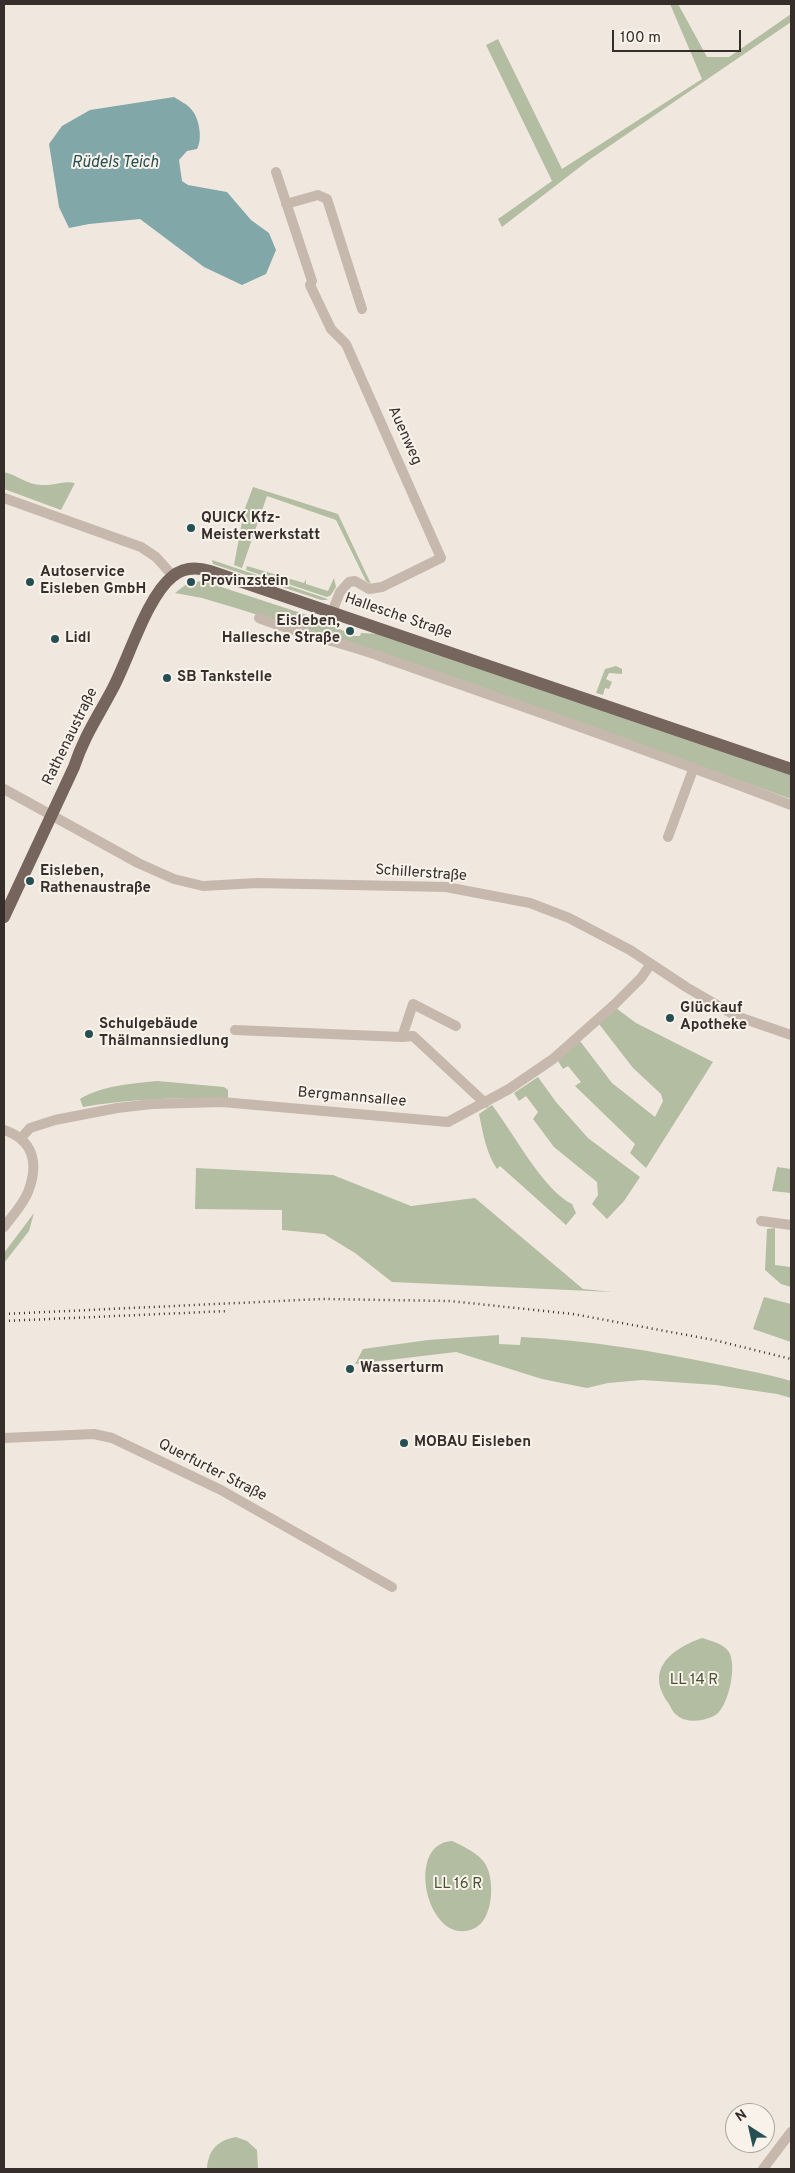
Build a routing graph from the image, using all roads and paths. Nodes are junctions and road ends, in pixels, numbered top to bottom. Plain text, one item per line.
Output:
1 (276, 172) dead end
2 (286, 204) junction
3 (362, 309) dead end
4 (4, 498) edge
5 (173, 576) junction
6 (332, 612) junction
7 (259, 618) dead end
8 (694, 767) junction
9 (791, 769) edge
10 (4, 789) edge
11 (791, 805) edge
12 (51, 816) junction
13 (668, 837) dead end
14 (4, 917) edge
15 (650, 965) junction
16 (456, 1026) dead end
17 (235, 1030) dead end
18 (791, 1035) edge
19 (402, 1037) junction
20 (485, 1103) junction
21 (4, 1130) edge
22 (21, 1138) junction
23 (761, 1221) dead end
24 (791, 1225) edge
25 (4, 1227) edge
26 (4, 1438) edge
27 (392, 1586) dead end
28 (791, 2132) edge
29 (763, 2169) edge

1 - 2 street, Auenweg
2 - 3 street
2 - 6 street, Auenweg
4 - 5 street
5 - 6 main road, Hallesche Straße
5 - 12 main road, Rathenaustraße
6 - 9 main road, Hallesche Straße
7 - 8 street
8 - 11 street
8 - 13 street
10 - 12 street, Schillerstraße
12 - 14 main road, Rathenaustraße
12 - 15 street, Schillerstraße
15 - 18 street, Schillerstraße
15 - 20 street, Bergmannsallee
16 - 19 street
17 - 19 street
19 - 20 street
20 - 22 street, Bergmannsallee
21 - 22 street
22 - 25 street
23 - 24 street
26 - 27 street, Querfurter Straße
28 - 29 street

